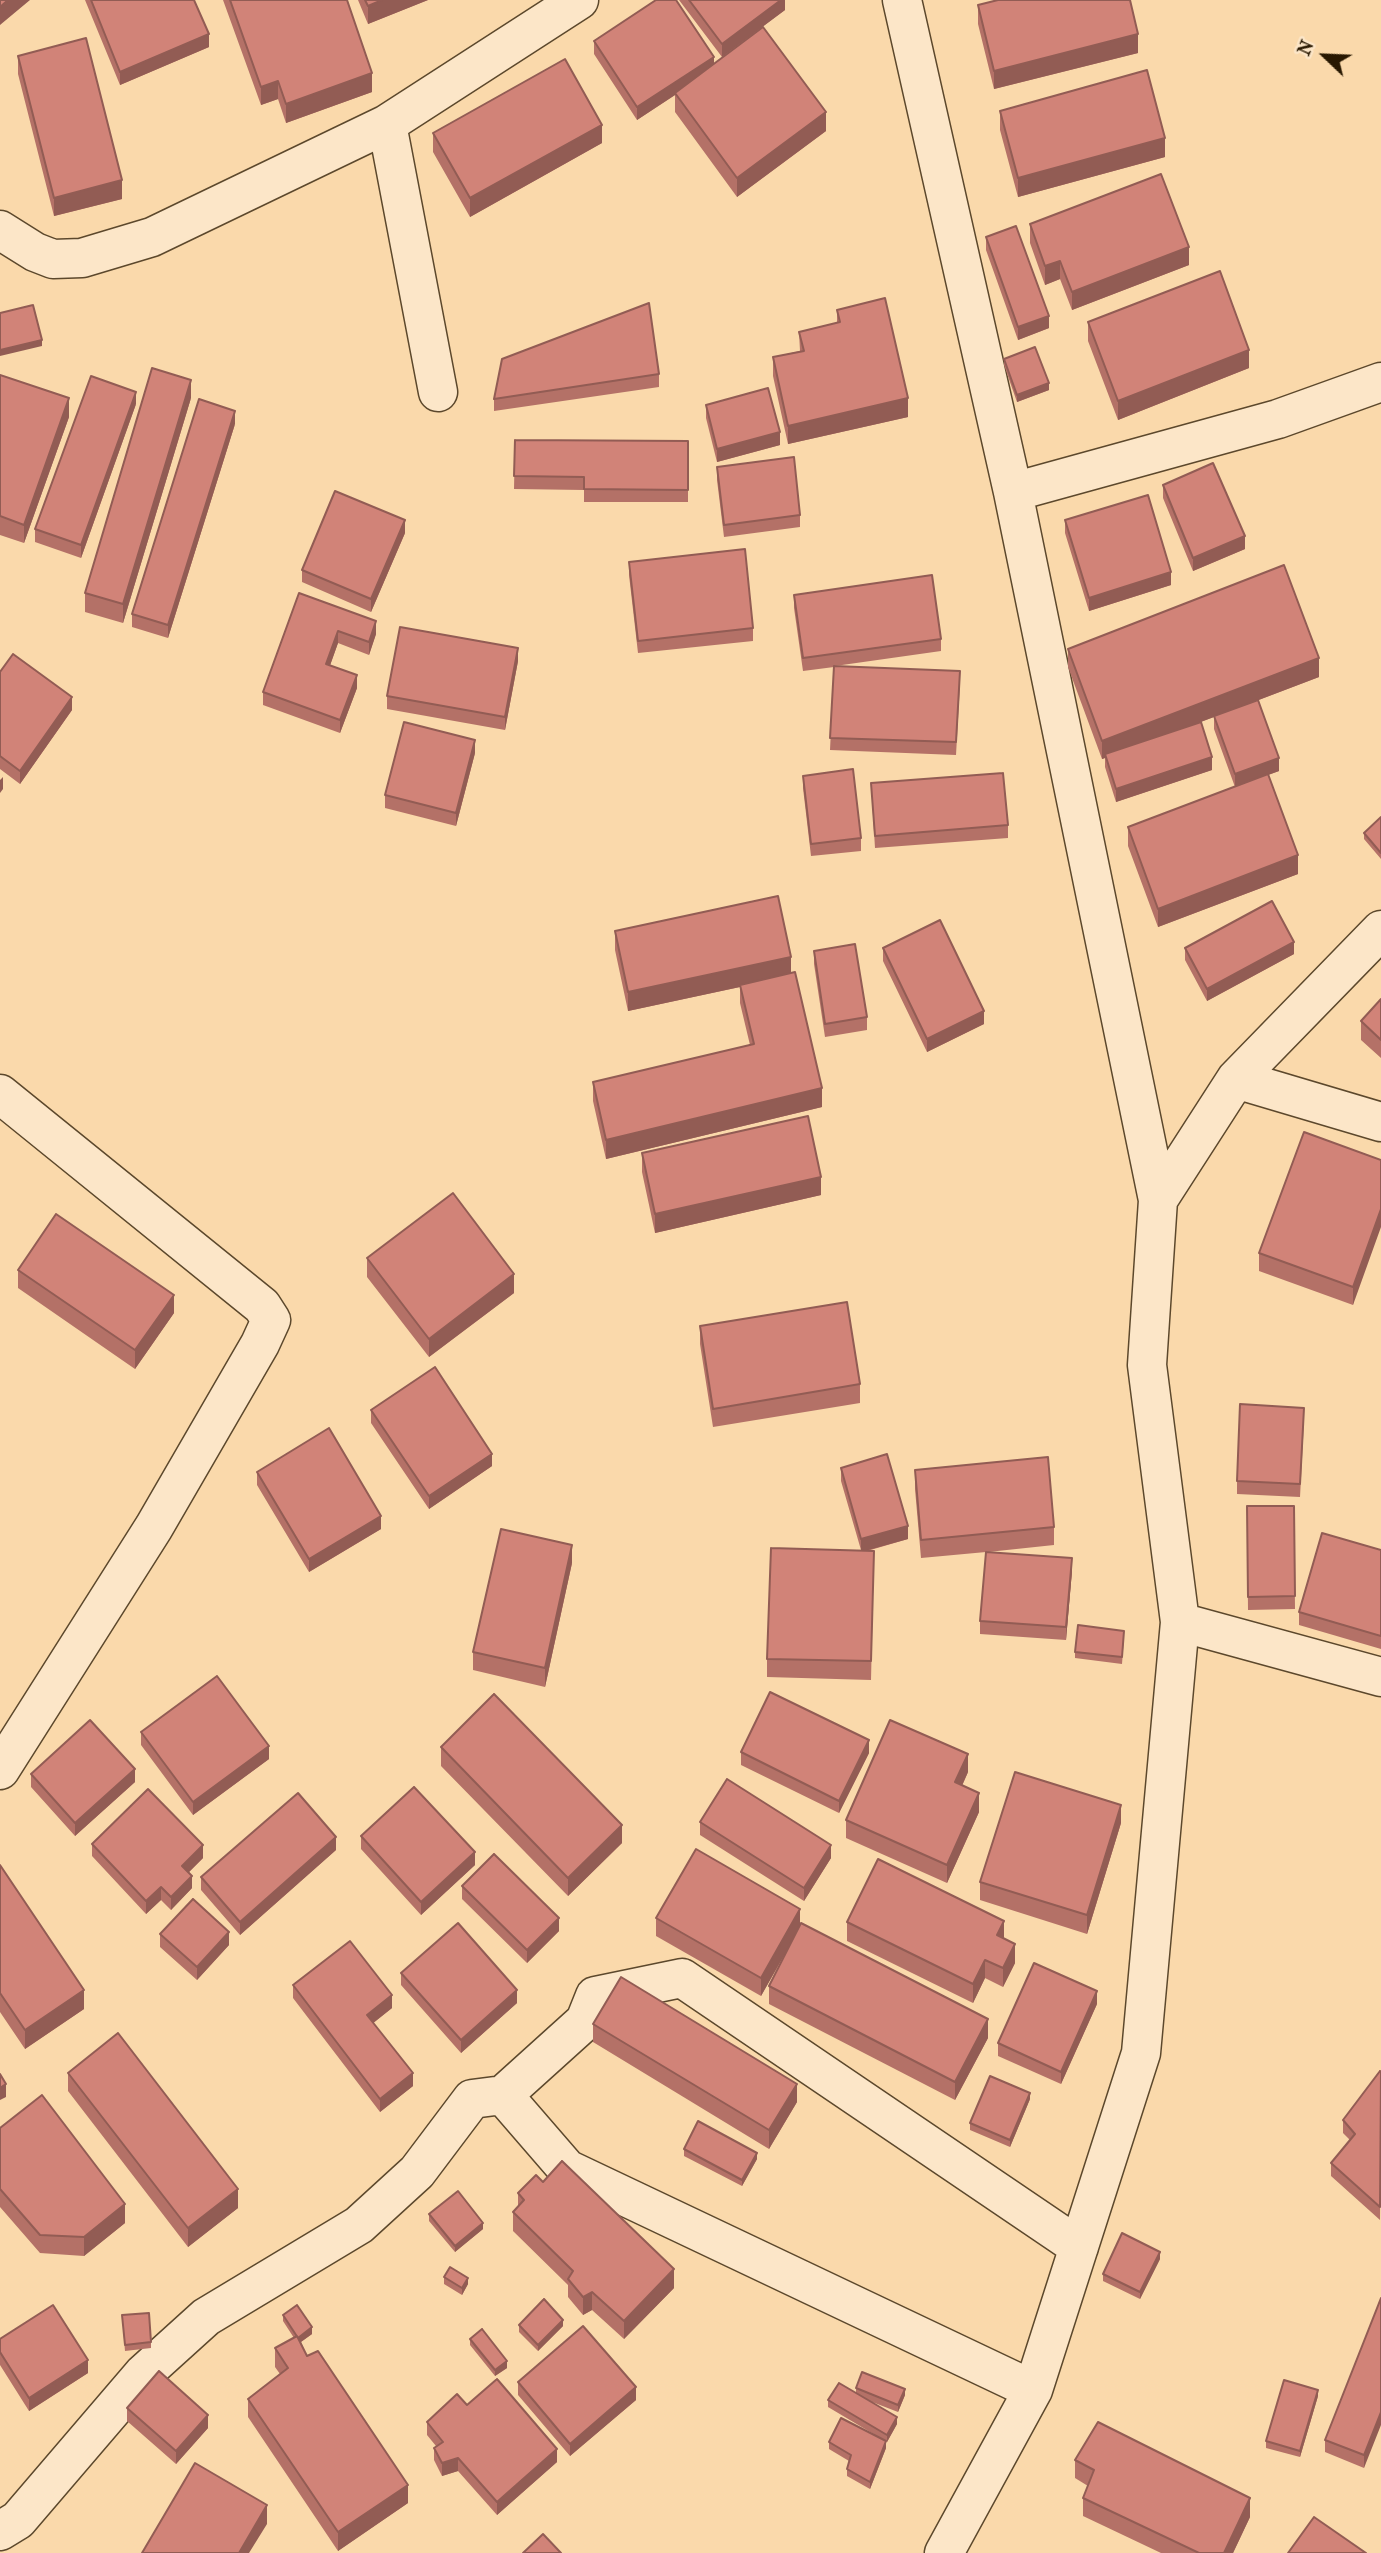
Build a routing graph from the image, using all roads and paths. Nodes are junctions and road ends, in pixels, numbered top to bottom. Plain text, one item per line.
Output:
1 (579, 0) edge
2 (902, 0) edge
3 (387, 124) junction
4 (0, 230) edge
5 (1381, 382) edge
6 (438, 393) dead end
7 (1013, 492) junction
8 (1381, 930) edge
9 (1236, 1079) junction
10 (0, 1094) edge
11 (1381, 1122) edge
12 (1158, 1200) junction
13 (1180, 1622) junction
14 (1381, 1677) edge
15 (0, 1770) edge
16 (503, 2095) junction
17 (1079, 2247) junction
18 (1033, 2390) junction
19 (0, 2531) edge
20 (944, 2553) edge

1 - 3 street
2 - 7 street
3 - 4 street
3 - 6 street
5 - 7 street
7 - 12 street
8 - 9 street
9 - 11 street
9 - 12 street
10 - 15 street
12 - 13 street
13 - 14 street
13 - 17 street
16 - 17 street
16 - 18 street
16 - 19 street
17 - 18 street
18 - 20 street

